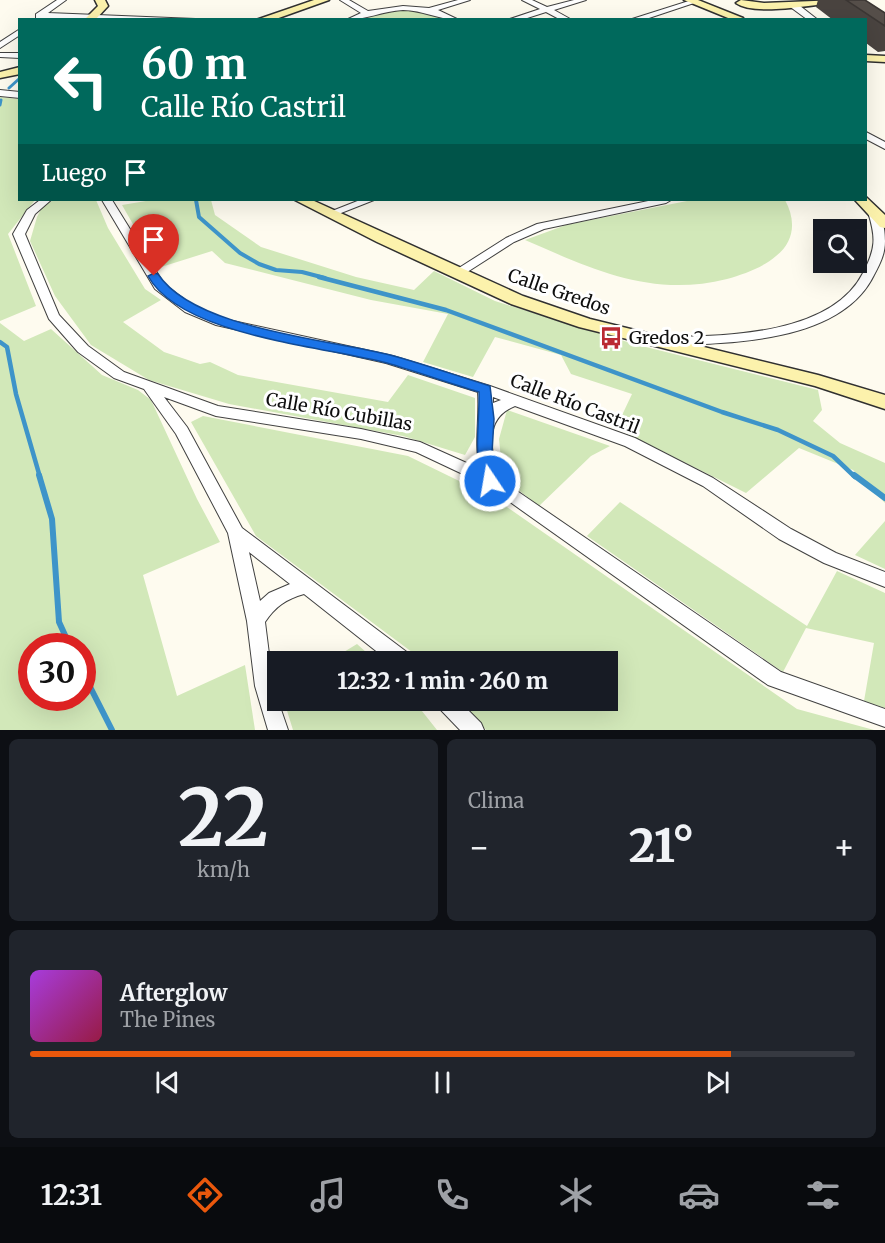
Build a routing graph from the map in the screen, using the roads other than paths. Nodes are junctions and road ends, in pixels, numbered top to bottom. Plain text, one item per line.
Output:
1 (62, 0) edge
2 (100, 0) edge
3 (324, 0) edge
4 (344, 0) edge
5 (352, 0) edge
6 (465, 0) edge
7 (526, 0) edge
8 (582, 0) edge
9 (834, 0) edge
10 (691, 1) edge
11 (792, 4) junction
12 (741, 9) edge
13 (427, 10) junction
14 (547, 10) junction
15 (369, 12) junction
16 (38, 17) edge
17 (91, 18) edge
18 (267, 18) edge
19 (355, 18) edge
20 (449, 18) edge
21 (518, 18) edge
22 (564, 18) edge
23 (639, 18) edge
24 (811, 18) edge
25 (18, 32) edge
26 (0, 46) edge
27 (0, 55) edge
28 (18, 56) edge
29 (867, 58) edge
30 (885, 59) edge
31 (18, 70) edge
32 (0, 75) edge
33 (0, 93) edge
34 (18, 95) edge
35 (867, 136) edge
36 (885, 146) edge
37 (45, 201) edge
38 (108, 201) edge
39 (304, 201) edge
40 (366, 201) edge
41 (661, 201) edge
42 (863, 201) edge
43 (873, 212) junction
44 (332, 213) junction
45 (885, 224) edge
46 (457, 273) junction
47 (652, 342) junction
48 (150, 388) junction
49 (485, 389) junction
50 (516, 400) junction
51 (885, 402) edge
52 (487, 419) junction
53 (484, 453) junction
54 (458, 465) junction
55 (490, 481) junction
56 (236, 534) junction
57 (885, 580) edge
58 (304, 587) junction
59 (256, 621) junction
60 (390, 651) edge
61 (455, 711) edge
62 (885, 718) edge
63 (278, 730) edge
64 (474, 730) edge

1 - 16 street
2 - 17 street
3 - 18 street
4 - 15 street
5 - 15 street
6 - 13 street
7 - 14 street
8 - 14 street
9 - 11 street
10 - 12 street
10 - 23 street
11 - 12 street
11 - 24 street
13 - 15 street
13 - 20 street
14 - 21 street
14 - 22 street
15 - 19 street
16 - 17 street
25 - 26 street
27 - 28 street
29 - 30 street
31 - 32 street
33 - 34 street
35 - 36 street
37 - 48 street, Calle Río Cubillas
38 - 49 street, Calle Río Castril
39 - 44 street, Calle Gredos
40 - 44 street
41 - 46 street
42 - 43 street
43 - 45 street
43 - 47 street
44 - 46 street, Calle Gredos
46 - 47 street, Calle Gredos
47 - 51 street, Calle Gredos
48 - 54 street, Calle Río Cubillas
48 - 56 street
49 - 50 street, Calle Río Castril
49 - 52 street
50 - 52 street
50 - 57 street, Calle Río Castril
52 - 53 street
53 - 54 street
53 - 55 street
54 - 55 street, Calle Río Cubillas
55 - 62 street, Calle Río Cubillas
56 - 58 street
56 - 59 street
58 - 59 street
58 - 60 street
59 - 63 street
61 - 64 street

